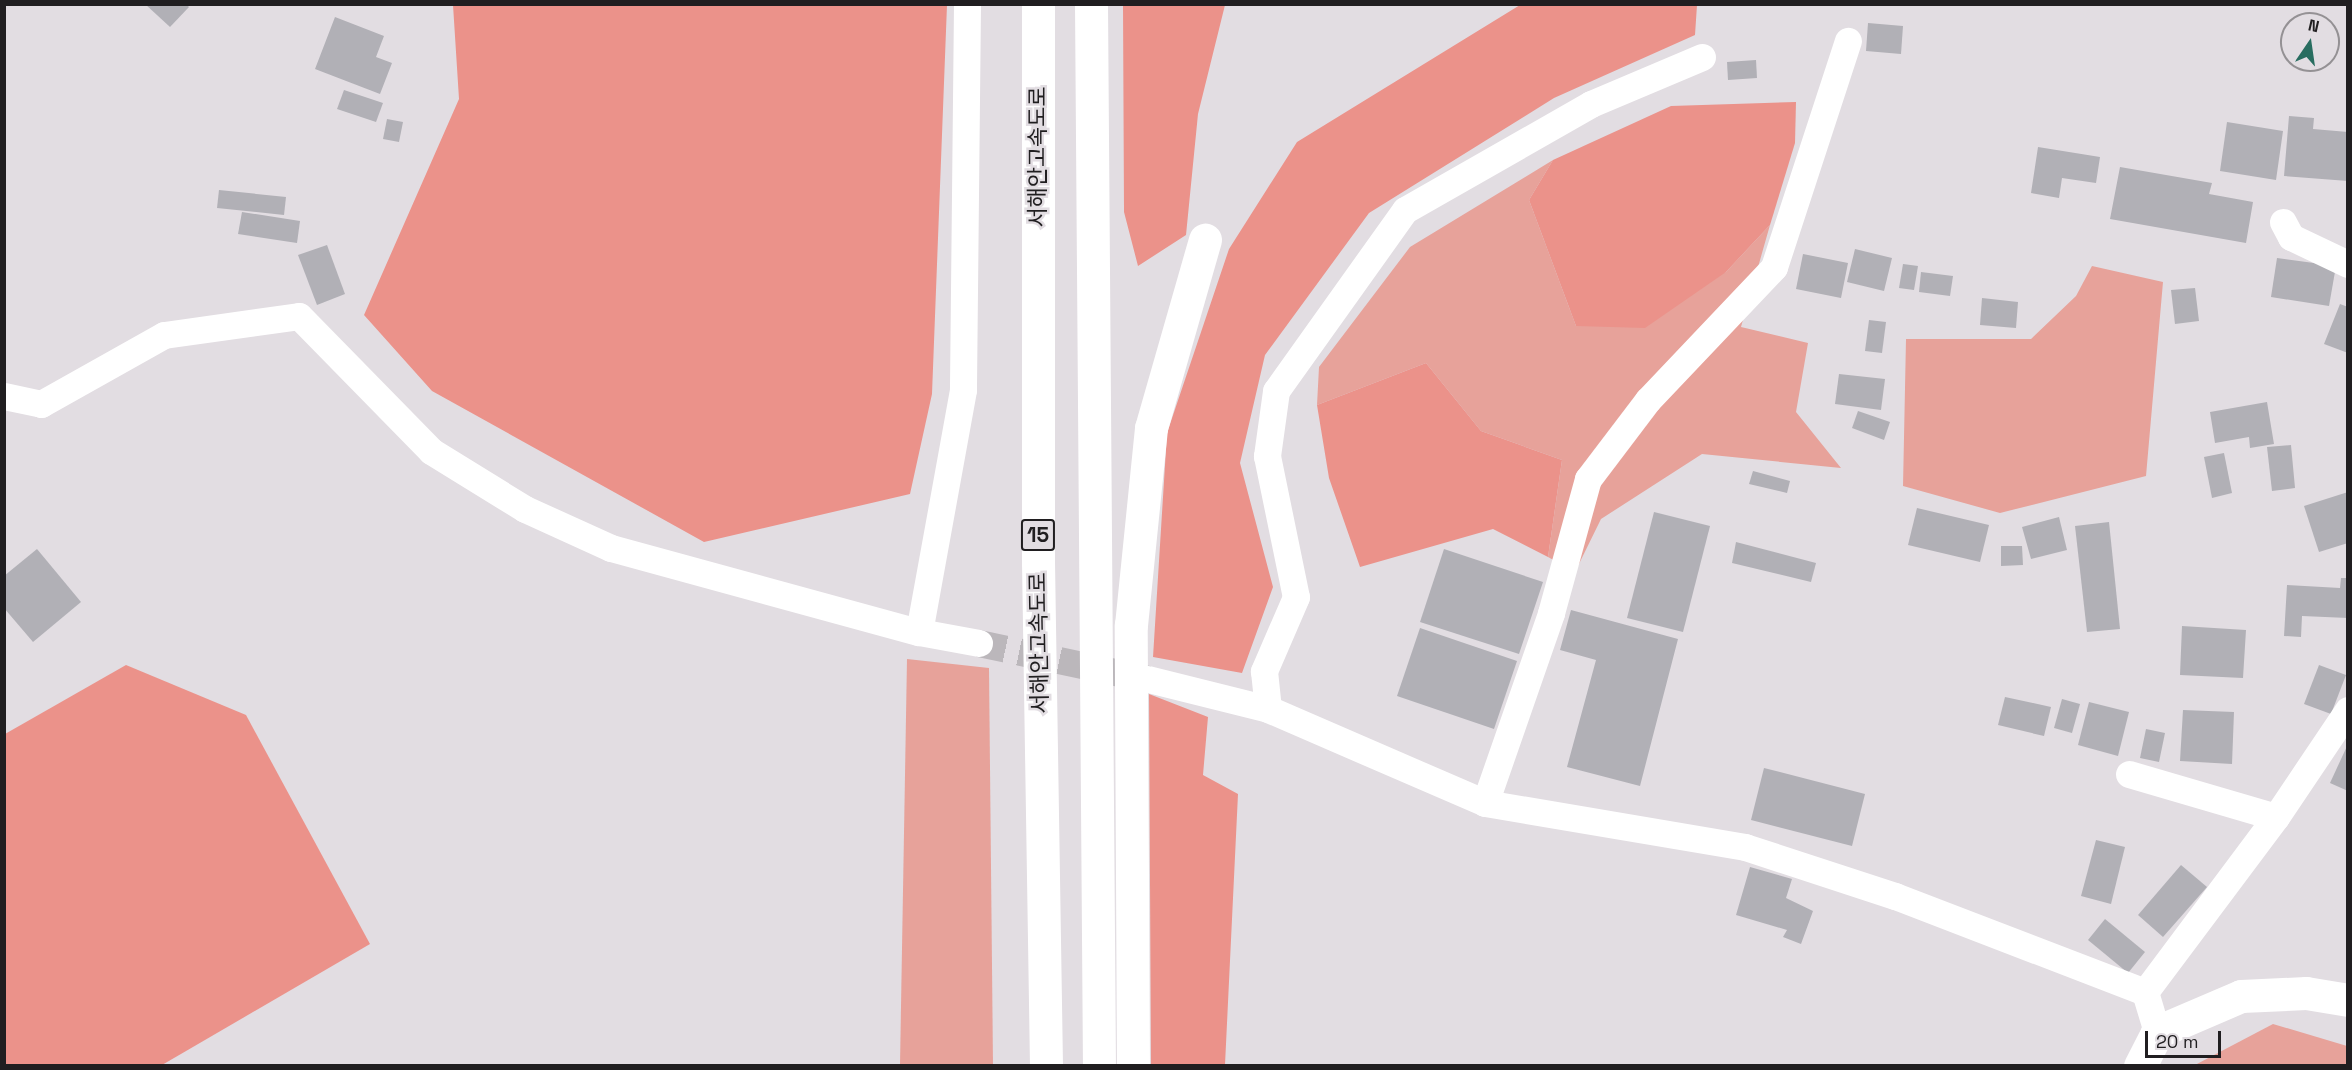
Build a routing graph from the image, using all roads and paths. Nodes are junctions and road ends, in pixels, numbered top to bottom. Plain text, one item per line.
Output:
1 (967, 4) edge
2 (1038, 4) edge
3 (1091, 4) edge
4 (1848, 41) dead end
5 (1702, 57) dead end
6 (2283, 222) dead end
7 (1205, 240) dead end
8 (2348, 264) edge
9 (4, 396) edge
10 (919, 632) junction
11 (979, 643) tunnel mouth
12 (1148, 679) tunnel mouth
13 (1268, 709) junction
14 (2348, 710) edge
15 (2129, 774) dead end
16 (1485, 803) junction
17 (2276, 817) junction
18 (2145, 992) junction
19 (2348, 1000) edge
20 (2157, 1032) junction
21 (1046, 1065) edge
22 (1099, 1065) edge
23 (1133, 1065) edge
24 (2140, 1065) edge

1 - 10 street
2 - 21 main road, 서해안고속도로 / 15
3 - 22 main road
4 - 16 street
5 - 13 street
6 - 8 street
7 - 23 main road
9 - 10 street
10 - 11 street
12 - 13 street
13 - 16 street
14 - 17 street
15 - 17 street
16 - 18 street
17 - 18 street
18 - 20 street
19 - 20 main road
20 - 24 main road

